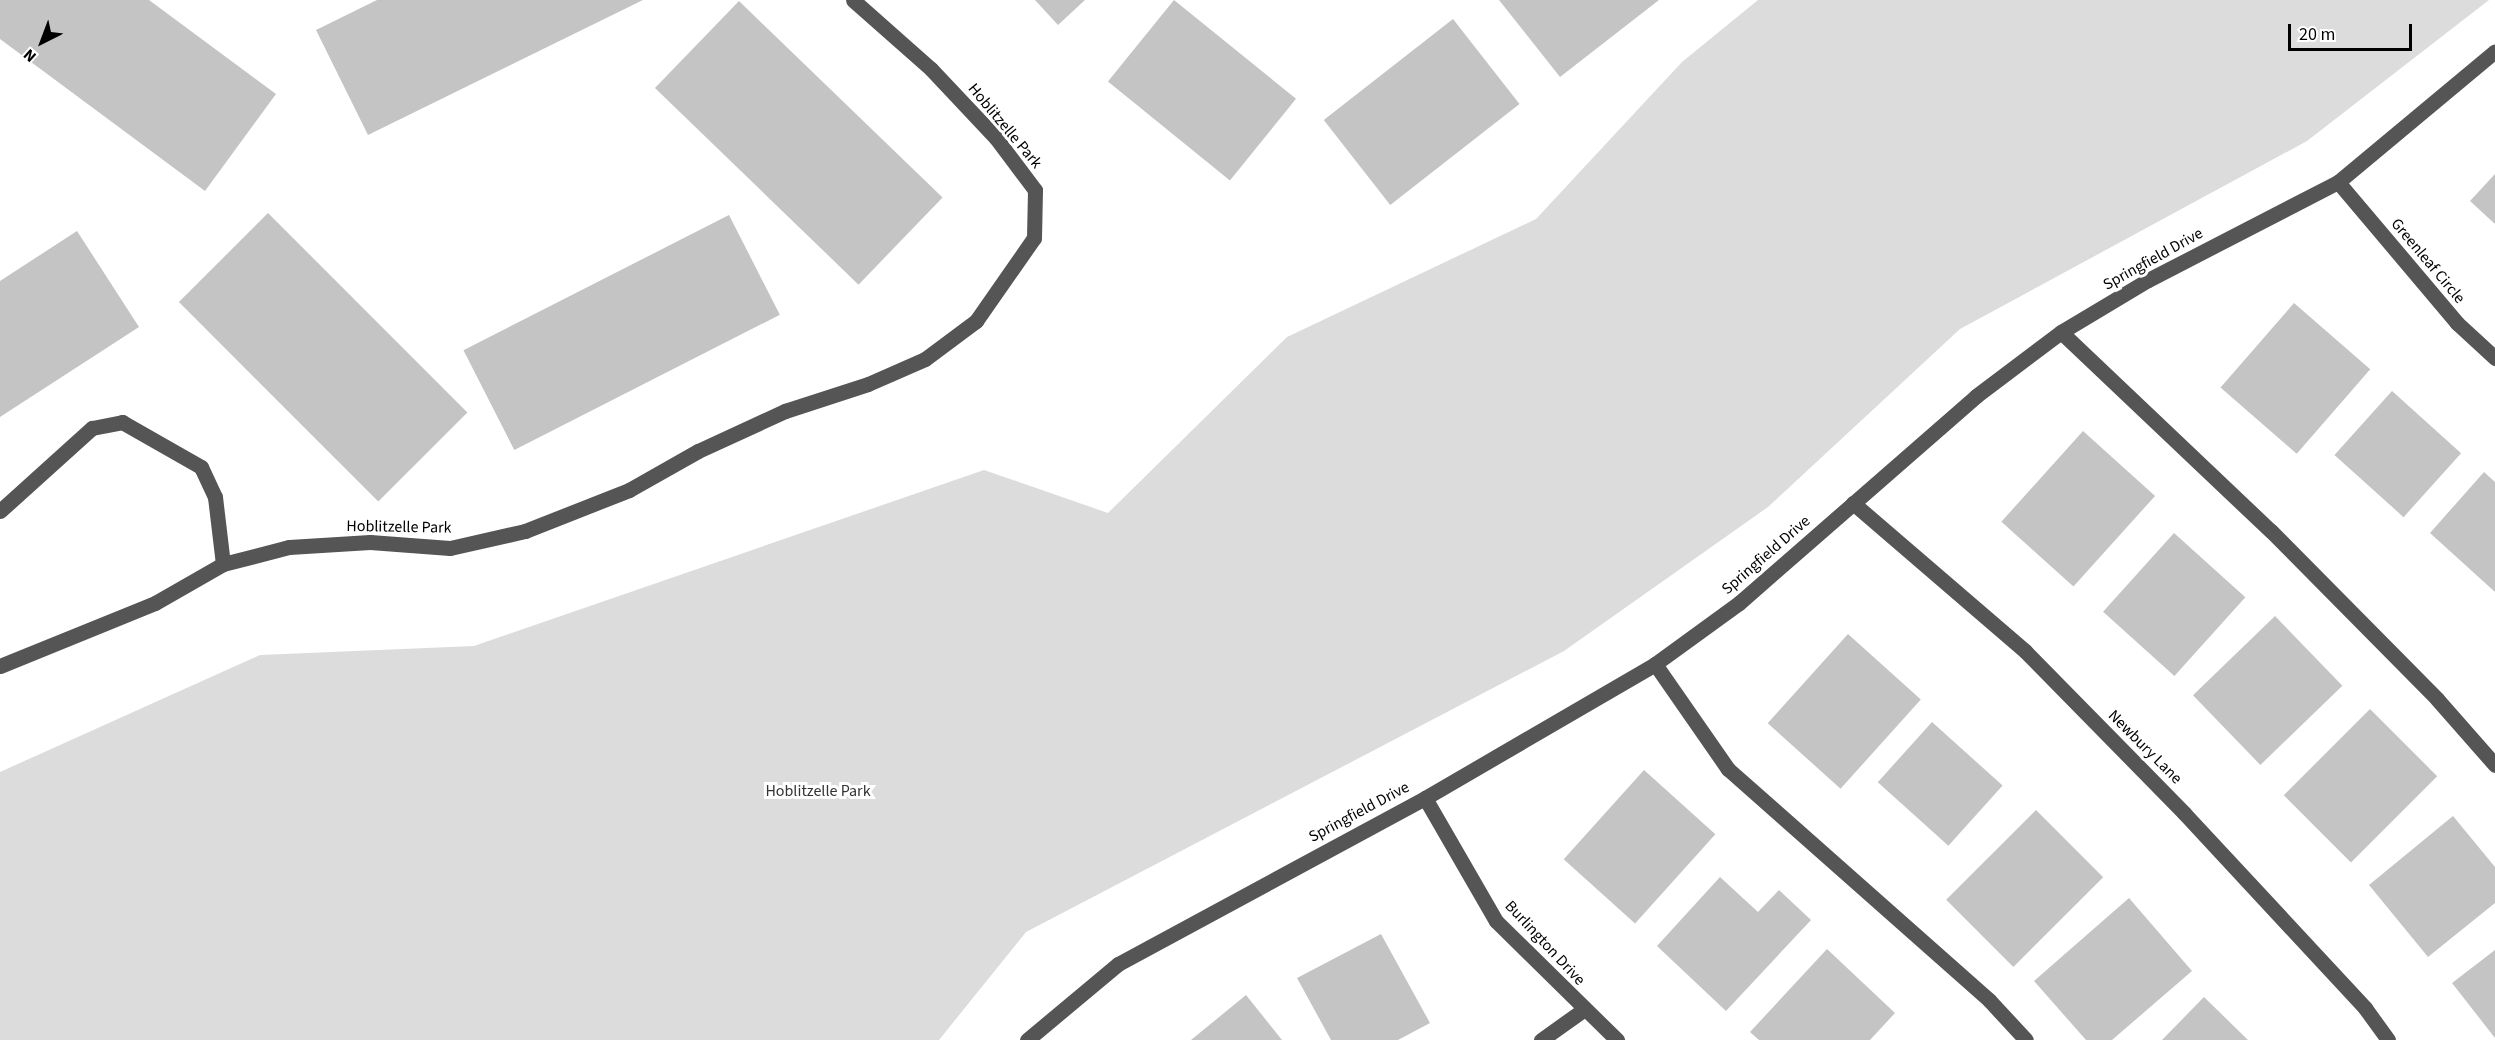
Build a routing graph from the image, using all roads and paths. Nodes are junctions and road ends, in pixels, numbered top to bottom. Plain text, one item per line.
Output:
1 (853, 0) edge
2 (2495, 51) edge
3 (2338, 182) junction
4 (2061, 332) junction
5 (2495, 358) edge
6 (1853, 503) junction
7 (0, 511) edge
8 (224, 564) junction
9 (1655, 664) junction
10 (0, 666) edge
11 (2495, 765) edge
12 (1425, 798) junction
13 (1583, 1010) junction
14 (1026, 1040) edge
15 (1541, 1040) edge
16 (1617, 1040) edge
17 (2026, 1040) edge
18 (2388, 1040) edge

1 - 8 street, Hoblitzelle Park
2 - 3 street, Springfield Drive
3 - 4 street, Springfield Drive
3 - 5 street, Greenleaf Circle
4 - 6 street, Springfield Drive
4 - 11 street
6 - 9 street, Springfield Drive
6 - 18 street, Newbury Lane
7 - 8 street
8 - 10 street, Hoblitzelle Park
9 - 12 street, Springfield Drive
9 - 17 street
12 - 13 street, Burlington Drive
12 - 14 street, Springfield Drive
13 - 15 street
13 - 16 street, Burlington Drive

